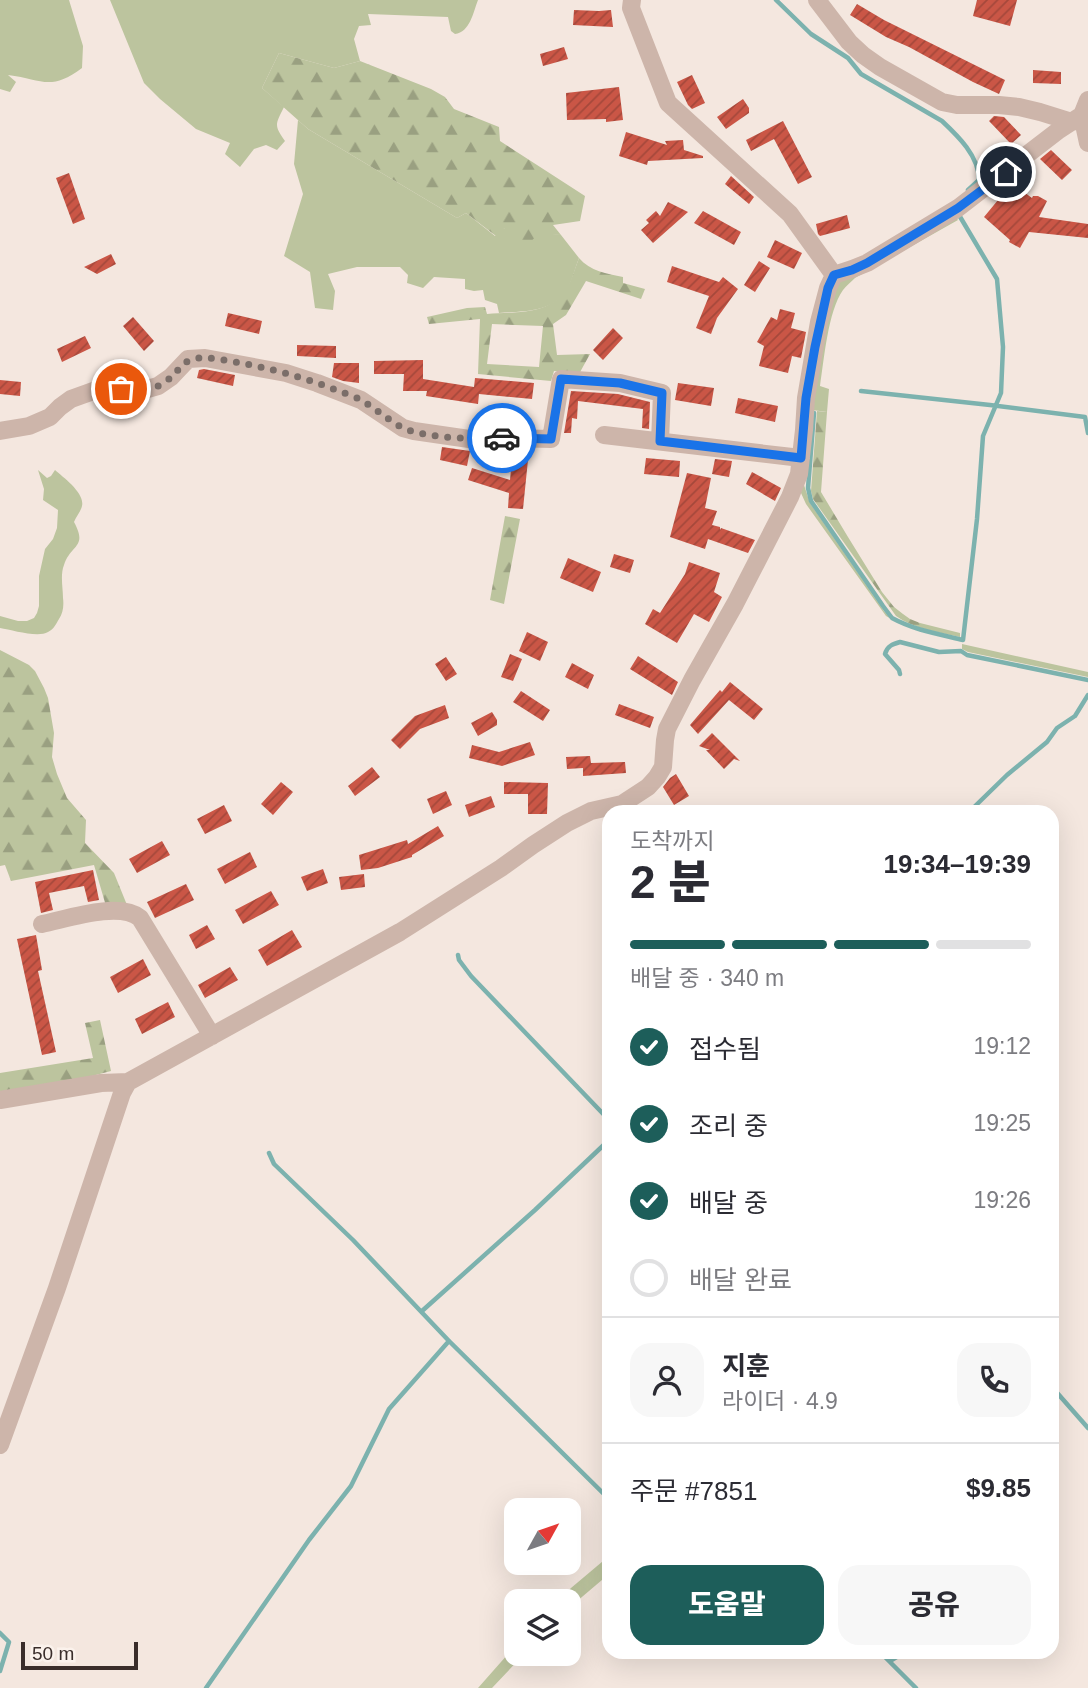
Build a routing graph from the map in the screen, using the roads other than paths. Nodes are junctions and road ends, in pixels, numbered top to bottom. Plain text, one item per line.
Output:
1 (632, 0) edge
2 (817, 0) edge
3 (1081, 112) edge
4 (1088, 143) edge
5 (834, 275) junction
6 (0, 431) edge
7 (604, 435) dead end
8 (660, 441) junction
9 (801, 458) junction
10 (618, 805) edge
11 (602, 809) edge
12 (42, 924) dead end
13 (212, 1036) junction
14 (128, 1082) junction
15 (0, 1100) edge
16 (0, 1445) edge

1 - 5 street
2 - 3 street
3 - 4 street
3 - 5 street
5 - 9 street
6 - 8 street
7 - 8 street
8 - 9 street
9 - 10 street
11 - 13 street
12 - 13 street
13 - 14 street
14 - 15 street
14 - 16 street

